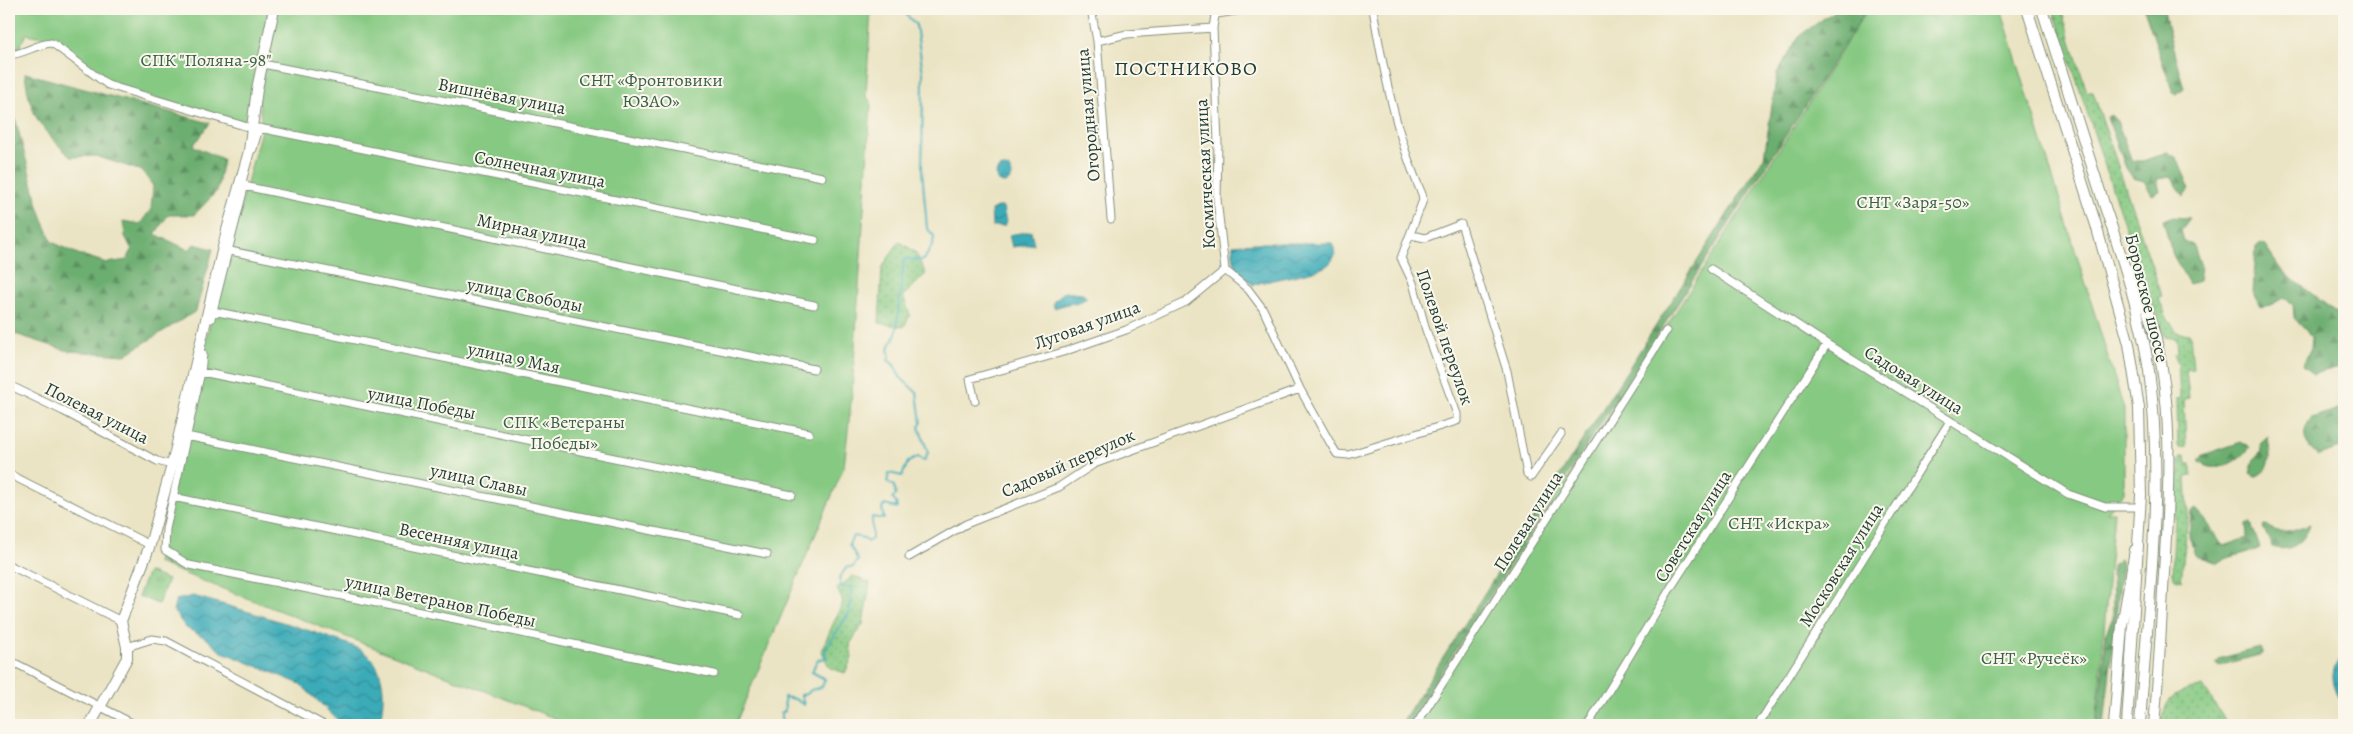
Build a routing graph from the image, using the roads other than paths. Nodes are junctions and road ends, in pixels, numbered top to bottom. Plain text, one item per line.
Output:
1 (274, 9) edge
2 (1091, 9) edge
3 (1248, 9) edge
4 (1373, 9) edge
5 (2026, 9) edge
6 (2042, 9) edge
7 (1216, 11) edge
8 (1213, 28) junction
9 (1097, 41) junction
10 (9, 55) edge
11 (263, 64) junction
12 (255, 128) junction
13 (822, 177) dead end
14 (244, 186) junction
15 (1111, 219) dead end
16 (1411, 234) junction
17 (815, 240) dead end
18 (230, 251) junction
19 (2124, 264) junction
20 (1712, 269) dead end
21 (1225, 270) junction
22 (814, 305) dead end
23 (213, 311) junction
24 (1666, 331) dead end
25 (1828, 344) junction
26 (814, 369) dead end
27 (197, 371) junction
28 (9, 385) edge
29 (1300, 389) junction
30 (975, 401) dead end
31 (1950, 420) junction
32 (810, 433) dead end
33 (1561, 434) dead end
34 (186, 436) junction
35 (1337, 454) joint
36 (172, 465) junction
37 (9, 474) edge
38 (792, 495) dead end
39 (173, 497) junction
40 (2140, 507) junction
41 (2138, 537) junction
42 (150, 545) junction
43 (767, 554) dead end
44 (910, 557) dead end
45 (9, 565) edge
46 (740, 614) dead end
47 (121, 621) junction
48 (127, 647) junction
49 (9, 660) edge
50 (714, 674) dead end
51 (100, 707) junction
52 (90, 725) edge
53 (136, 725) edge
54 (324, 725) edge
55 (1416, 725) edge
56 (1588, 725) edge
57 (1758, 725) edge
58 (2114, 725) edge
59 (2127, 725) edge
60 (2140, 725) edge
61 (2154, 725) edge

1 - 11 main road
2 - 9 street, Огородная улица
3 - 7 street
4 - 16 street
5 - 40 main road, Боровское шоссе
6 - 19 main road, Боровское шоссе
7 - 8 street, Космическая улица
8 - 9 street
8 - 21 street, Космическая улица
9 - 15 street, Огородная улица
10 - 12 street, Солнечная улица
11 - 12 main road
11 - 13 street, Вишнёвая улица
12 - 14 street
12 - 17 street, Солнечная улица
12 - 27 main road
14 - 18 street
14 - 22 street, Мирная улица
16 - 33 street
16 - 35 street, Полевой переулок
18 - 23 street
18 - 26 street, улица Свободы
19 - 60 main road, Боровское шоссе
19 - 61 main road
20 - 25 street, Садовая улица
21 - 29 street, Космическая улица
21 - 30 street, Луговая улица
23 - 27 street
23 - 32 street, улица 9 Мая
24 - 55 street, Полевая улица
25 - 31 street, Садовая улица
25 - 56 street, Советская улица
27 - 34 street
27 - 36 main road
27 - 38 street, улица Победы
28 - 36 street, Полевая улица
29 - 35 street, Космическая улица
29 - 44 street, Садовый переулок
31 - 40 street, Садовая улица
31 - 57 street, Московская улица
34 - 39 street
34 - 43 street, улица Славы
36 - 42 main road
37 - 42 street
39 - 46 street, Весенняя улица
39 - 50 street, улица Ветеранов Победы
40 - 41 main road, Боровское шоссе
41 - 58 main road
41 - 59 main road, Боровское шоссе
42 - 47 main road
45 - 47 street
47 - 48 main road
48 - 51 main road
48 - 54 street
49 - 51 street
51 - 52 main road
51 - 53 street

